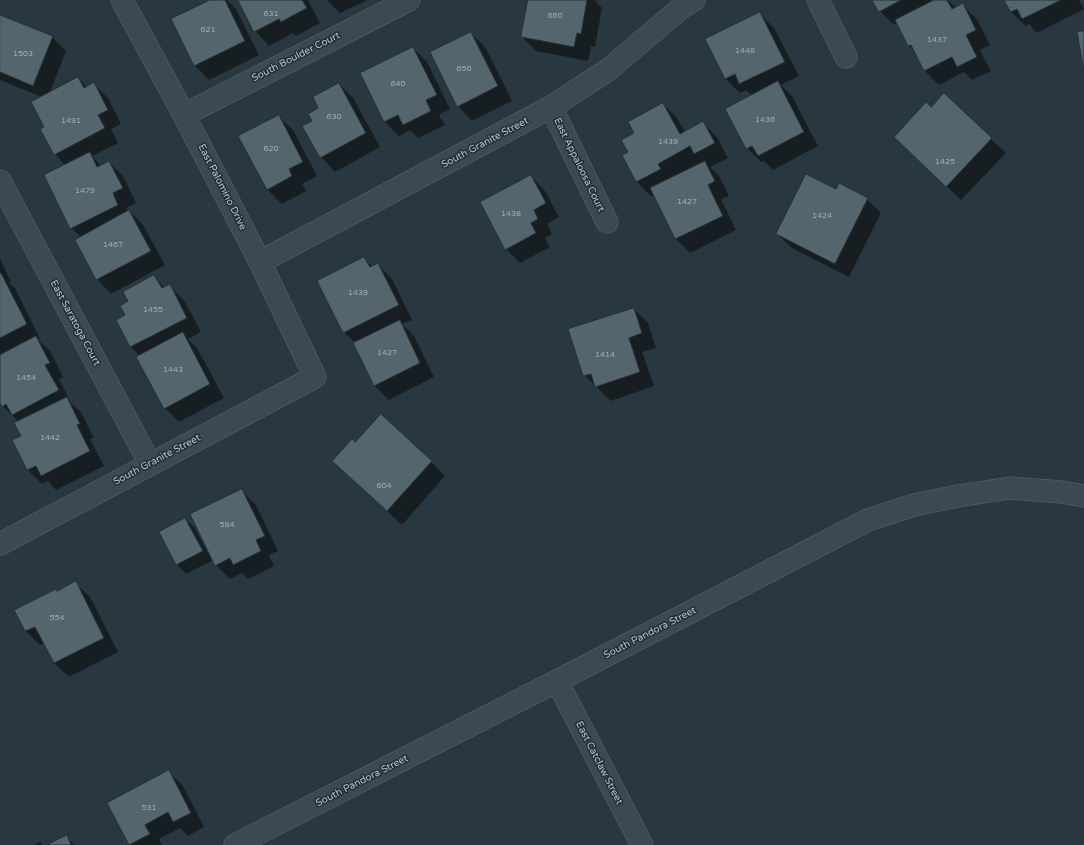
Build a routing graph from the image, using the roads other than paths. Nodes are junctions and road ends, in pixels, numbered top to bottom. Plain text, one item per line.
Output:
1 (122, 0) edge
2 (409, 0) edge
3 (694, 0) edge
4 (818, 0) edge
5 (846, 57) dead end
6 (552, 107) junction
7 (184, 115) junction
8 (0, 181) edge
9 (607, 222) dead end
10 (260, 262) junction
11 (315, 377) joint
12 (150, 464) junction
13 (1084, 496) edge
14 (0, 544) edge
15 (557, 681) junction
16 (235, 845) edge
17 (642, 845) edge

1 - 7 street, East Palomino Drive
2 - 7 street, South Boulder Court
3 - 6 street, South Granite Street
4 - 5 street
6 - 9 street, East Appaloosa Court
6 - 10 street, South Granite Street
7 - 10 street, East Palomino Drive
8 - 12 street, East Saratoga Court
10 - 11 street, East Palomino Drive
11 - 12 street, South Granite Street
12 - 14 street, South Granite Street
13 - 15 street, South Pandora Street
15 - 16 street, South Pandora Street
15 - 17 street, East Catclaw Street

